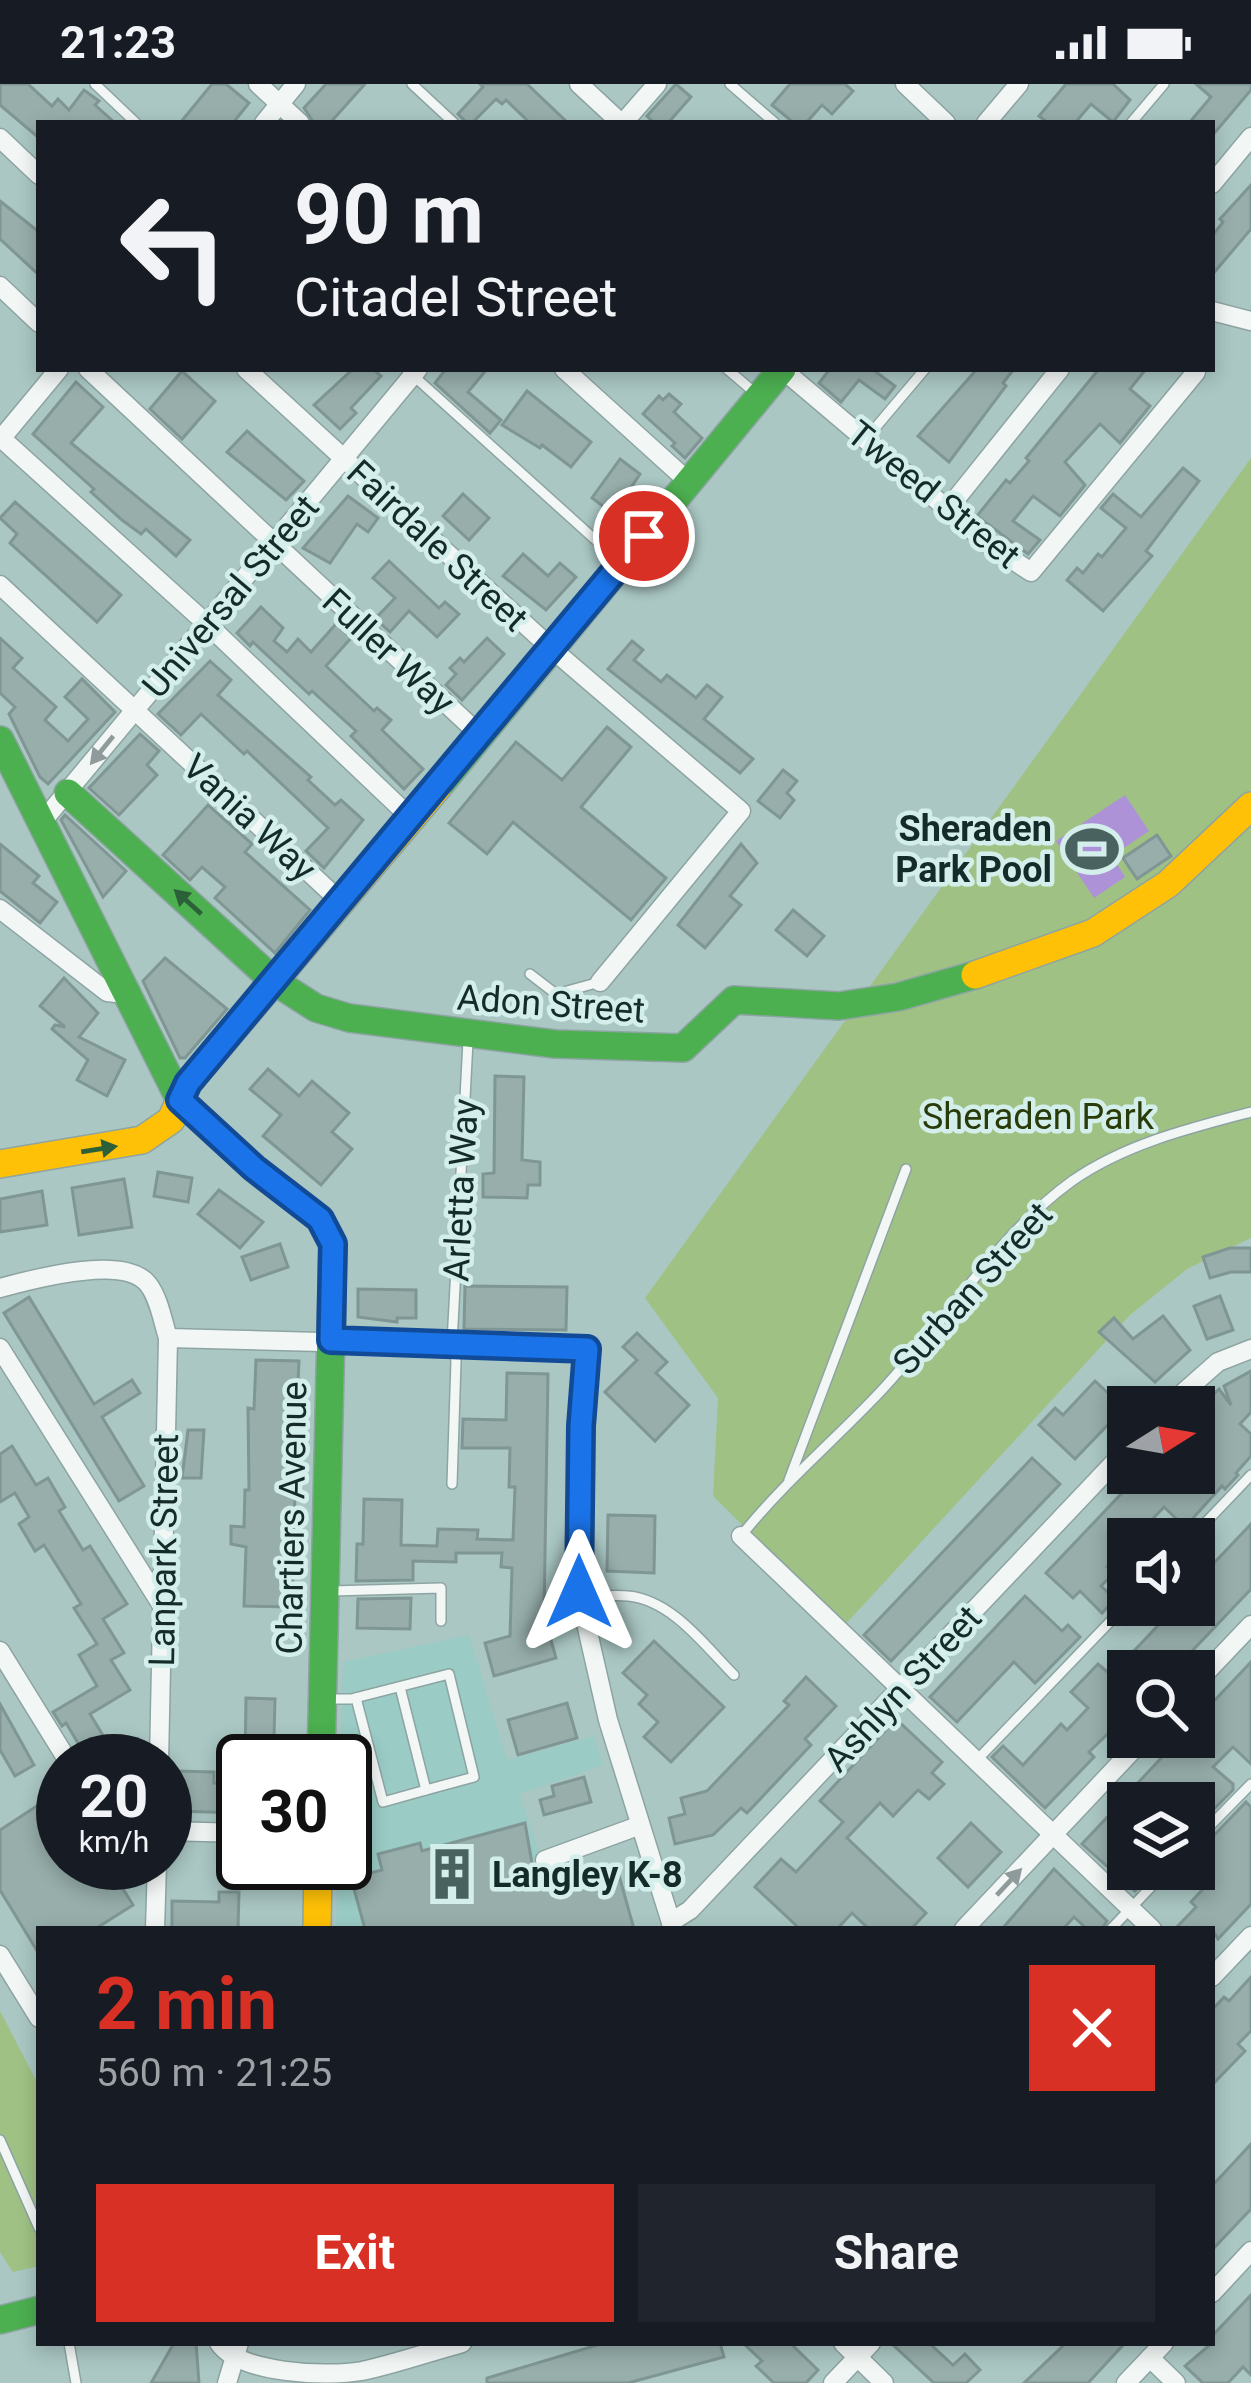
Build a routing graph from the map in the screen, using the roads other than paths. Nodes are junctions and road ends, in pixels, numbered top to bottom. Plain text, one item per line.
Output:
1 (95, 84) edge
2 (258, 84) edge
3 (296, 84) edge
4 (412, 84) edge
5 (579, 84) edge
6 (657, 84) edge
7 (730, 84) edge
8 (905, 84) edge
9 (1019, 84) edge
10 (1164, 84) edge
11 (280, 104) junction
12 (133, 120) edge
13 (267, 120) edge
14 (297, 120) edge
15 (451, 120) edge
16 (619, 120) edge
17 (625, 120) edge
18 (772, 120) edge
19 (943, 120) edge
20 (989, 120) edge
21 (1134, 120) edge
22 (1251, 137) edge
23 (0, 138) edge
24 (36, 172) edge
25 (1215, 180) edge
26 (0, 286) edge
27 (1215, 312) edge
28 (36, 320) edge
29 (1251, 321) edge
30 (56, 372) edge
31 (91, 372) edge
32 (249, 372) edge
33 (411, 372) edge
34 (413, 372) edge
35 (567, 372) edge
36 (731, 372) edge
37 (779, 372) edge
38 (786, 372) edge
39 (923, 372) edge
40 (1058, 372) edge
41 (1196, 372) dead end
42 (758, 396) junction
43 (0, 438) edge
44 (866, 440) junction
45 (345, 459) junction
46 (690, 483) junction
47 (946, 510) junction
48 (274, 545) junction
49 (621, 563) junction
50 (0, 585) edge
51 (208, 625) junction
52 (552, 650) junction
53 (135, 710) junction
54 (481, 736) junction
55 (0, 740) edge
56 (68, 793) junction
57 (1251, 806) edge
58 (412, 819) junction
59 (42, 822) junction
60 (341, 902) junction
61 (0, 909) edge
62 (530, 974) dead end
63 (274, 981) junction
64 (600, 982) joint
65 (126, 994) junction
66 (468, 1036) junction
67 (180, 1100) junction
68 (1251, 1112) edge
69 (0, 1164) edge
70 (906, 1169) dead end
71 (0, 1288) edge
72 (168, 1338) junction
73 (331, 1340) junction
74 (452, 1343) junction
75 (0, 1348) edge
76 (1251, 1349) edge
77 (1191, 1386) edge
78 (1107, 1470) edge
79 (1251, 1475) edge
80 (452, 1484) dead end
81 (788, 1485) junction
82 (1210, 1518) edge
83 (741, 1536) joint
84 (325, 1591) junction
85 (580, 1597) junction
86 (161, 1604) junction
87 (441, 1622) dead end
88 (1107, 1625) edge
89 (1251, 1625) edge
90 (0, 1651) edge
91 (1215, 1663) edge
92 (734, 1675) dead end
93 (400, 1687) junction
94 (900, 1690) junction
95 (356, 1698) junction
96 (322, 1699) junction
97 (51, 1734) edge
98 (159, 1734) edge
99 (321, 1734) edge
100 (1125, 1758) edge
101 (976, 1761) junction
102 (1251, 1784) edge
103 (426, 1790) junction
104 (1215, 1821) edge
105 (638, 1826) junction
106 (1053, 1835) junction
107 (544, 1860) dead end
108 (153, 1890) edge
109 (318, 1890) edge
110 (1148, 1890) edge
111 (1130, 1908) junction
112 (672, 1925) edge
113 (155, 1926) edge
114 (317, 1926) edge
115 (967, 1926) edge
116 (1114, 1926) edge
117 (1149, 1926) edge
118 (1251, 1936) edge
119 (0, 1955) edge
120 (1215, 1974) edge
121 (36, 2013) edge
122 (0, 2140) edge
123 (36, 2221) edge
124 (1251, 2252) edge
125 (1215, 2290) edge
126 (70, 2346) edge
127 (451, 2346) edge
128 (1161, 2346) edge
129 (857, 2348) edge
130 (238, 2351) edge
131 (1150, 2359) junction
132 (76, 2383) edge
133 (227, 2383) edge
134 (833, 2383) edge
135 (884, 2383) edge
136 (1126, 2383) edge
137 (1176, 2383) edge

1 - 12 lane
2 - 11 street
3 - 11 street
4 - 15 lane
5 - 16 street
6 - 17 street
7 - 18 lane
8 - 19 street
9 - 20 street
10 - 21 lane
11 - 13 street
11 - 14 street
22 - 25 street
23 - 24 street
26 - 28 street
27 - 29 street
30 - 43 street
31 - 48 street, Fuller Way
32 - 45 street, Fairdale Street
33 - 45 street, Universal Street
34 - 49 lane
35 - 46 street
36 - 42 lane
37 - 42 street
38 - 44 street, Tweed Street
39 - 44 lane
40 - 47 street
41 - 47 street, Tweed Street
42 - 46 street
43 - 51 street
44 - 47 street, Tweed Street
45 - 48 street, Universal Street
45 - 52 street, Fairdale Street
46 - 49 street
48 - 51 street, Universal Street
48 - 54 street, Fuller Way
49 - 52 street
50 - 53 street, Vania Way
51 - 53 street, Universal Street
51 - 58 street
52 - 54 street
52 - 64 street, Fairdale Street
53 -> 56 street, Universal Street
53 - 60 street, Vania Way
54 - 58 street
55 - 59 street, Chartiers Avenue
56 - 59 street, Universal Street
63 -> 56 street, Adon Street
57 - 66 street, Adon Street
58 - 60 street
59 - 65 street, Chartiers Avenue
60 - 63 street
61 - 65 street
62 - 64 lane
63 - 66 street, Adon Street
63 - 67 street
65 - 67 street, Chartiers Avenue
66 - 74 lane, Arletta Way
69 -> 67 street
67 - 73 street, Chartiers Avenue
68 - 81 lane, Surban Street
70 - 81 lane
71 - 72 street
72 - 73 street
72 - 86 street, Lanpark Street
73 - 74 street
73 - 84 street, Chartiers Avenue
74 - 80 lane, Arletta Way
74 - 85 street
75 - 86 street
76 - 77 street
78 - 94 street, Ashlyn Street
79 - 82 lane
81 - 83 lane, Surban Street
83 - 94 street
84 - 87 lane
84 - 96 street, Chartiers Avenue
85 - 92 lane
85 - 105 street
86 - 98 street, Lanpark Street
88 - 101 lane
89 - 91 street
90 - 97 street
93 - 95 lane
93 - 103 lane
93 - 103 lane
94 - 101 street
94 - 112 street, Ashlyn Street
95 - 96 lane
95 - 103 lane
96 - 99 street, Chartiers Avenue
100 - 106 street
101 - 106 street
102 - 104 lane
105 - 107 street
105 - 112 street
106 - 111 street
115 -> 106 street
108 - 113 street
109 - 114 street
110 - 111 lane
111 - 116 lane
111 - 117 street
118 - 120 street
119 - 121 street
122 - 123 lane
124 - 125 street
126 - 132 lane
127 - 130 street
128 - 131 street
129 - 134 street
129 - 135 street
130 - 133 street
131 - 136 street
131 - 137 street

